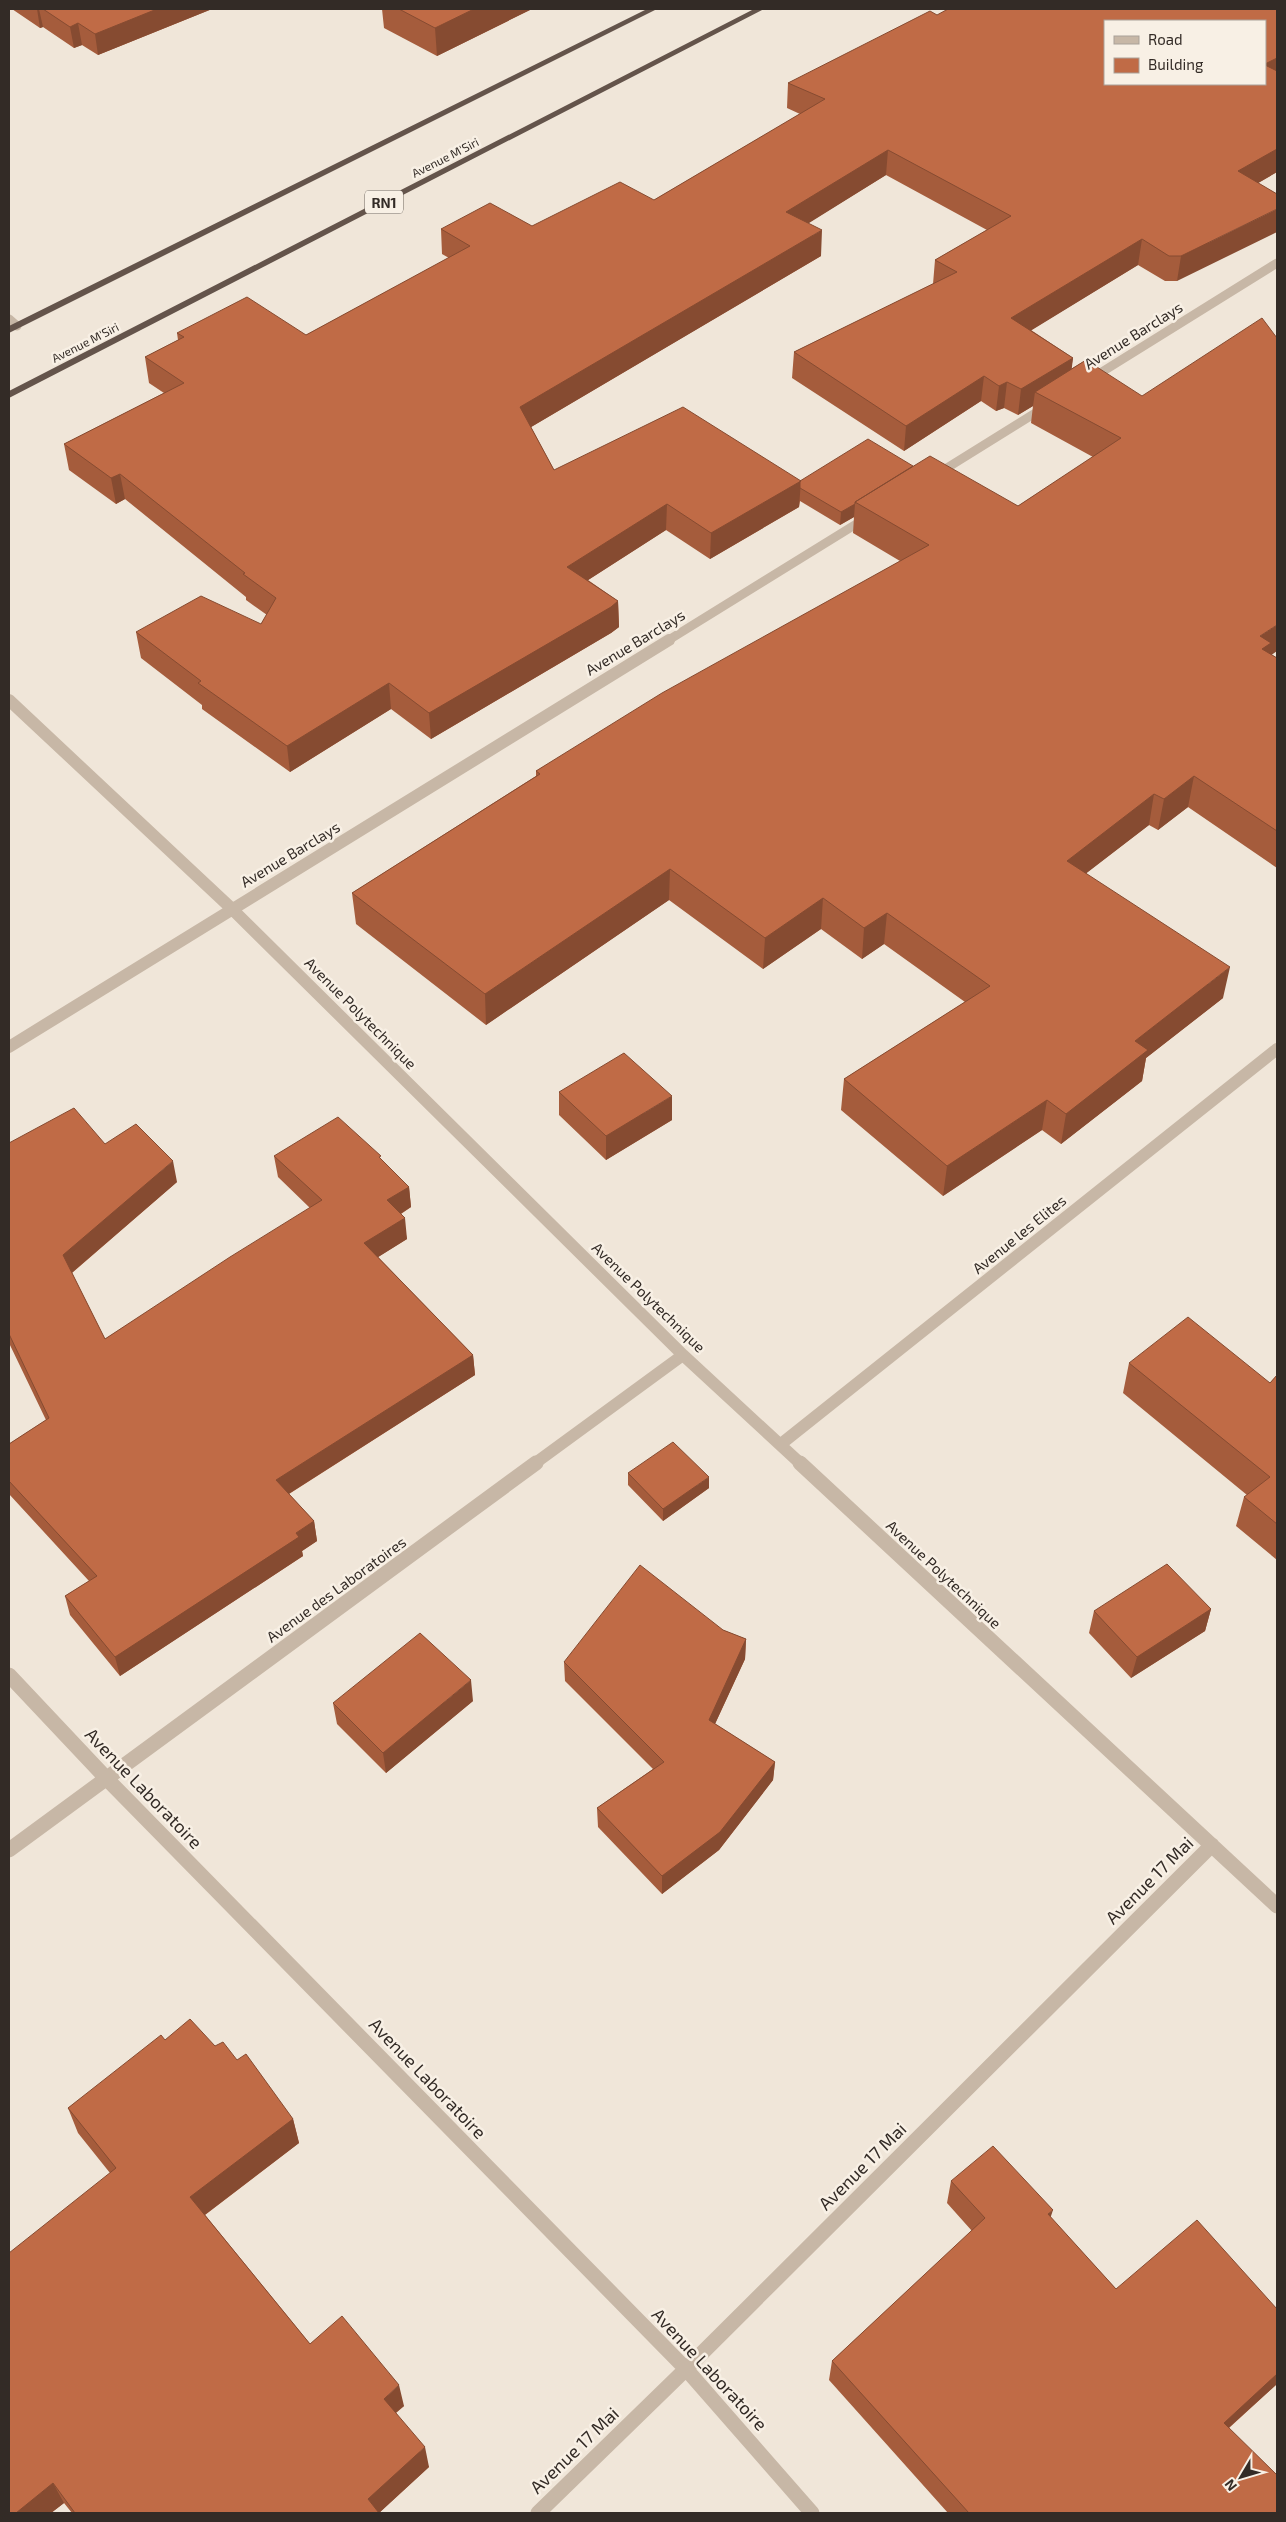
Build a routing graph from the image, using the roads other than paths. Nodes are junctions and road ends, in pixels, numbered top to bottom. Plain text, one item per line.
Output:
1 (654, 9) edge
2 (760, 9) edge
3 (1277, 263) edge
4 (9, 319) edge
5 (13, 328) edge
6 (1083, 384) edge
7 (9, 395) edge
8 (1058, 399) edge
9 (923, 483) edge
10 (872, 515) edge
11 (9, 700) edge
12 (231, 908) junction
13 (9, 1047) edge
14 (1277, 1049) edge
15 (683, 1355) junction
16 (781, 1444) junction
17 (9, 1675) edge
18 (106, 1778) junction
19 (1212, 1845) junction
20 (9, 1850) edge
21 (1277, 1906) edge
22 (686, 2369) junction
23 (538, 2513) edge
24 (812, 2513) edge

1 - 5 highway
2 - 7 highway, Avenue M'Siri / RN1
3 - 6 street, Avenue Barclays
4 - 5 street
8 - 9 street
10 - 12 street, Avenue Barclays
11 - 12 street, Avenue Polytechnique
12 - 13 street, Avenue Barclays
12 - 15 street, Avenue Polytechnique
14 - 16 street, Avenue les Elites
15 - 16 street, Avenue Polytechnique
15 - 18 street, Avenue des Laboratoires
16 - 19 street, Avenue Polytechnique
17 - 18 street, Avenue Laboratoire
18 - 20 street, Avenue des Laboratoires
18 - 22 street, Avenue Laboratoire
19 - 21 street, Avenue Polytechnique
19 - 22 street, Avenue 17 Mai
22 - 23 street, Avenue 17 Mai
22 - 24 street, Avenue Laboratoire

